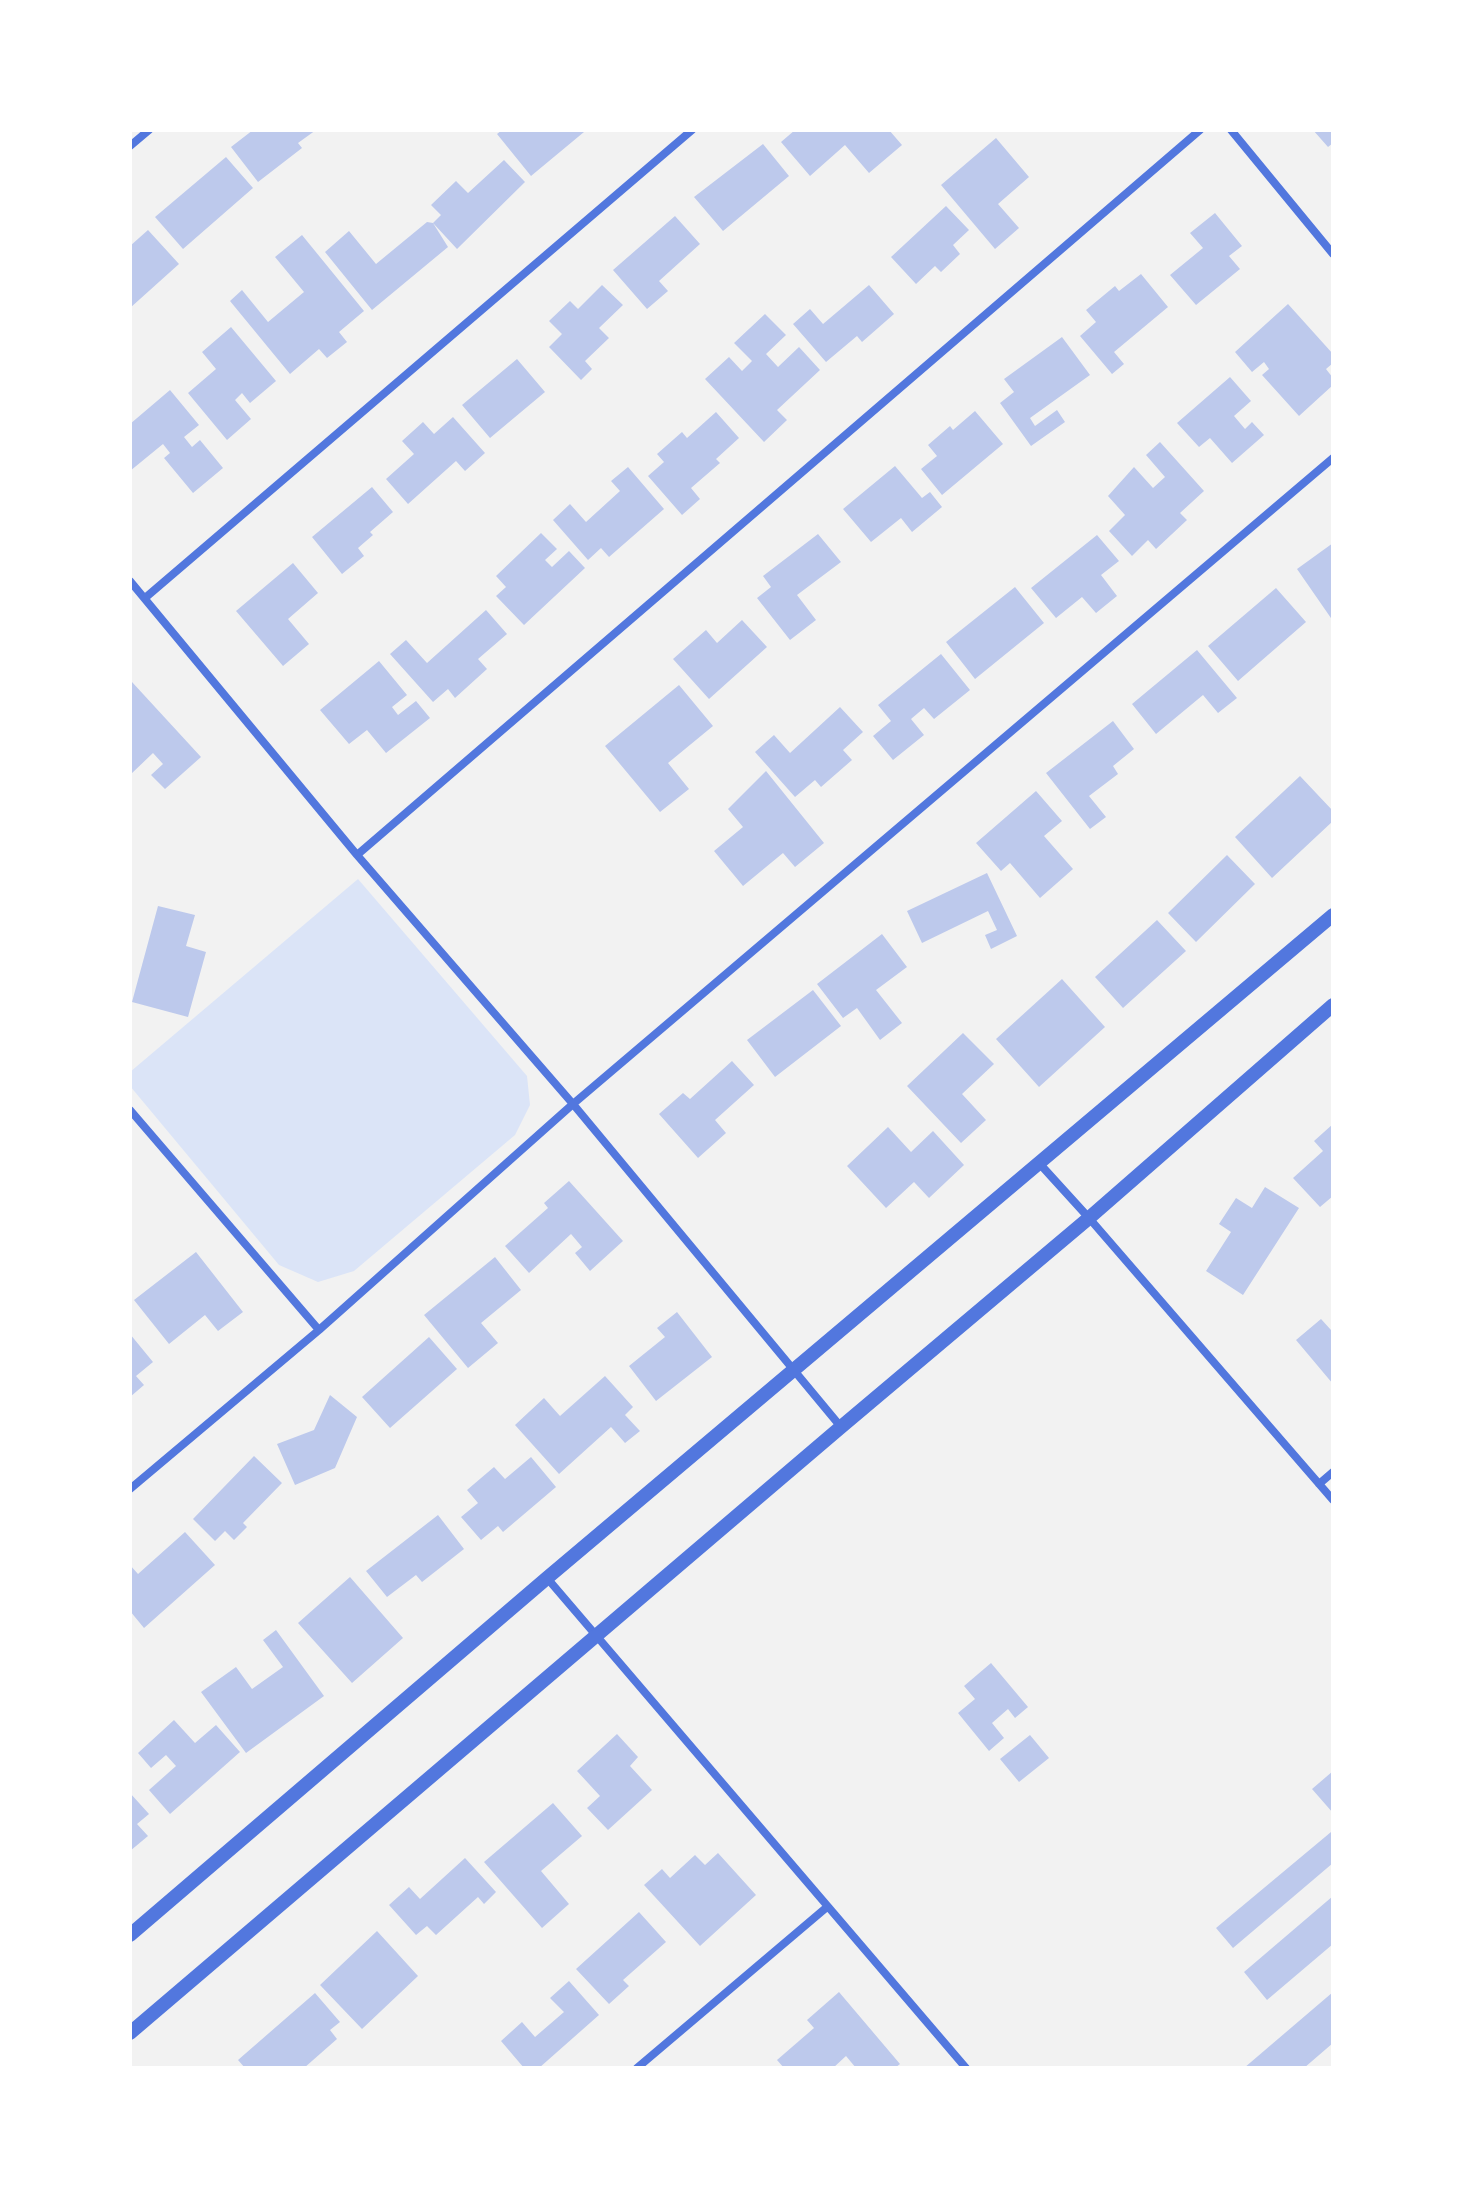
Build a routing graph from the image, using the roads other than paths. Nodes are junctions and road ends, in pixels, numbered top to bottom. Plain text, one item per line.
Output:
1 (149, 130) edge
2 (692, 130) edge
3 (1200, 130) edge
4 (1231, 130) edge
5 (130, 146) edge
6 (1333, 254) edge
7 (1333, 458) edge
8 (130, 581) edge
9 (145, 598) junction
10 (357, 855) junction
11 (1333, 915) edge
12 (1333, 1005) edge
13 (573, 1104) junction
14 (130, 1110) edge
15 (1039, 1163) junction
16 (1089, 1218) junction
17 (319, 1330) junction
18 (794, 1370) junction
19 (841, 1427) junction
20 (1333, 1472) edge
21 (1319, 1484) junction
22 (130, 1489) edge
23 (1333, 1500) edge
24 (547, 1578) junction
25 (597, 1635) junction
26 (827, 1907) junction
27 (130, 1935) edge
28 (130, 2033) edge
29 (637, 2068) edge
30 (966, 2068) edge

1 - 5 street
2 - 9 street
3 - 10 street
4 - 6 street
7 - 13 street
8 - 9 street
9 - 10 street
10 - 13 street
11 - 15 street
12 - 16 street
13 - 17 street
13 - 18 street
14 - 17 street
15 - 16 street
15 - 18 street
16 - 19 street
16 - 21 street
17 - 22 street
18 - 19 street
18 - 24 street
19 - 25 street
20 - 21 street
21 - 23 street
24 - 25 street
24 - 27 street
25 - 26 street
25 - 28 street
26 - 29 street
26 - 30 street

